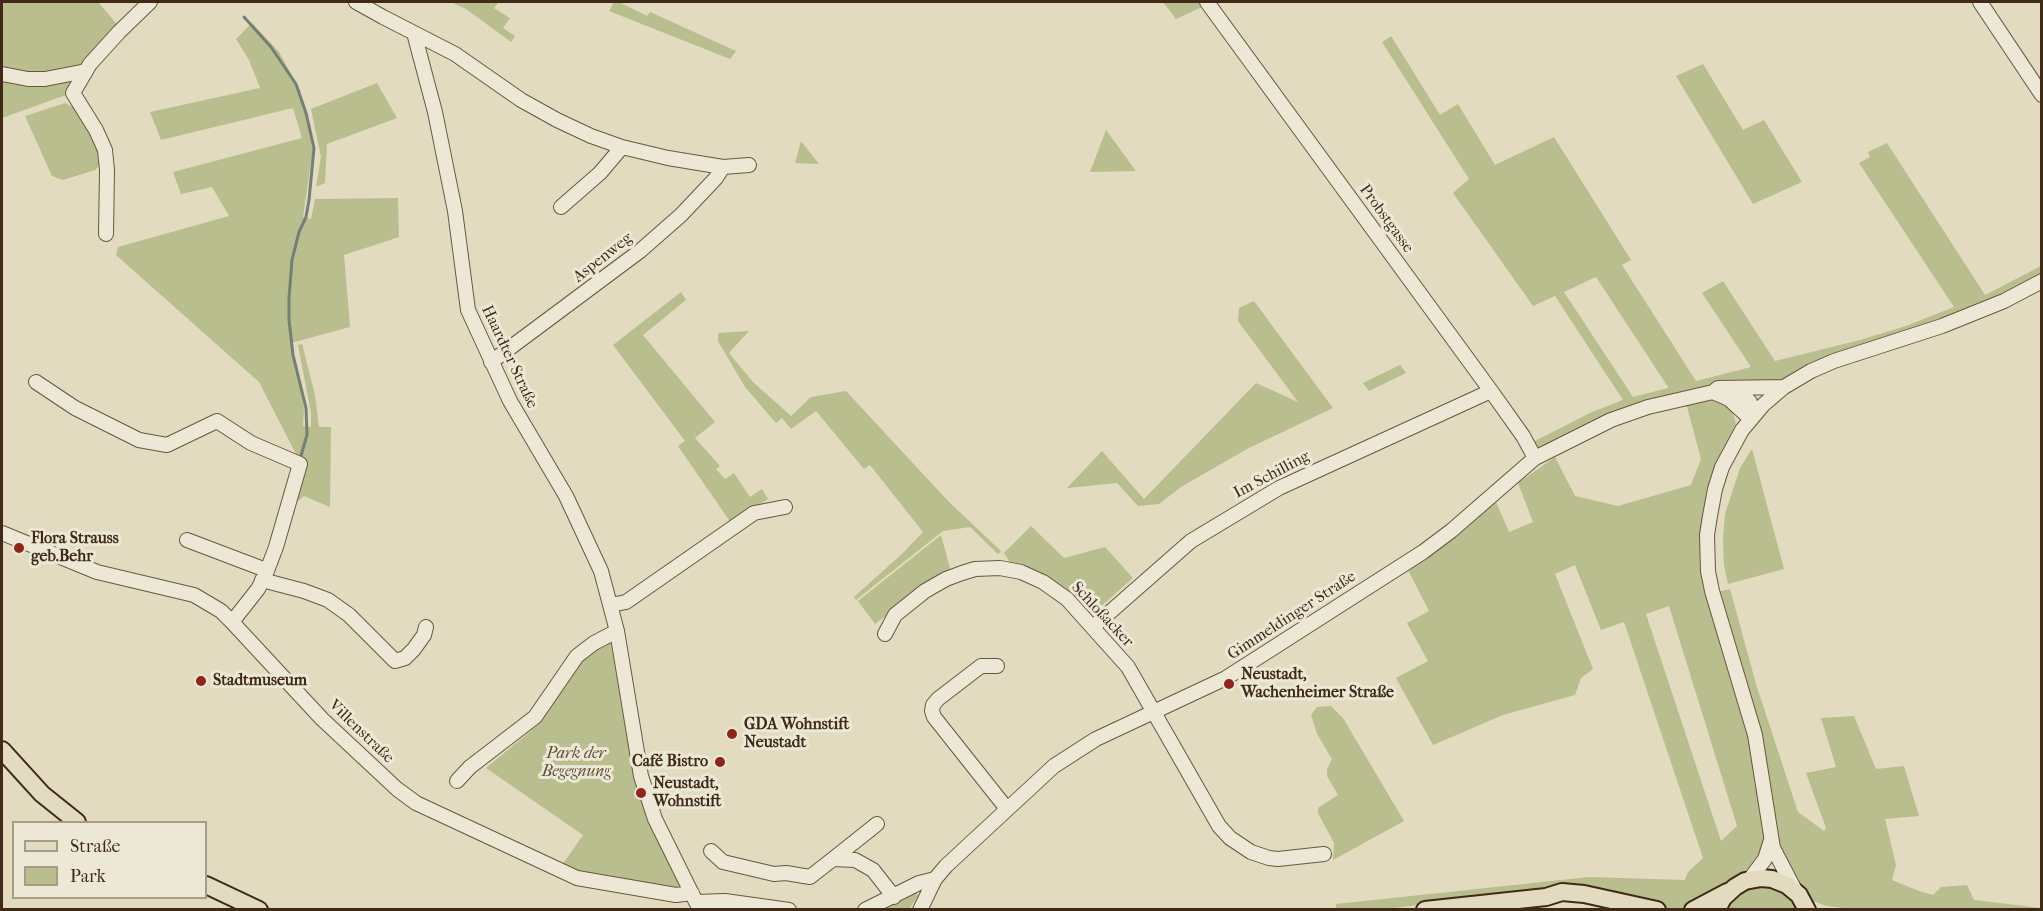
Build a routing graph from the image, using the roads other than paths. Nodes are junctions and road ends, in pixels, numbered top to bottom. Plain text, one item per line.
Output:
1 (150, 2) edge
2 (356, 2) edge
3 (1207, 2) edge
4 (1980, 2) edge
5 (414, 33) junction
6 (85, 73) junction
7 (2, 74) edge
8 (2042, 95) edge
9 (622, 147) junction
10 (749, 165) dead end
11 (723, 167) junction
12 (561, 207) dead end
13 (106, 234) dead end
14 (2042, 281) edge
15 (491, 362) junction
16 (36, 382) dead end
17 (1784, 387) junction
18 (1731, 388) junction
19 (1491, 391) junction
20 (1713, 392) junction
21 (1751, 419) junction
22 (1534, 458) junction
23 (785, 507) dead end
24 (2, 533) edge
25 (187, 540) dead end
26 (264, 575) junction
27 (611, 605) junction
28 (232, 622) junction
29 (426, 627) dead end
30 (1093, 627) junction
31 (617, 631) junction
32 (885, 634) dead end
33 (997, 666) dead end
34 (1154, 711) junction
35 (2, 753) edge
36 (457, 781) dead end
37 (1007, 810) junction
38 (76, 821) edge
39 (877, 824) dead end
40 (1771, 838) junction
41 (711, 851) dead end
42 (1324, 854) dead end
43 (833, 859) junction
44 (935, 879) junction
45 (1750, 879) junction
46 (207, 885) edge
47 (1730, 890) junction
48 (894, 897) junction
49 (1546, 897) junction
50 (696, 901) edge
51 (1802, 901) edge
52 (259, 909) edge
53 (789, 909) edge
54 (865, 909) edge
55 (920, 909) edge
56 (1425, 909) edge
57 (1604, 909) edge
58 (1657, 909) edge
59 (1693, 909) edge
60 (1717, 909) edge
61 (1823, 909) edge

1 - 6 street
2 - 5 street
3 - 19 street, Probstgasse
4 - 8 street
5 - 9 street
5 - 15 street, Haardter Straße
6 - 7 street
6 - 13 street
9 - 11 street
9 - 12 street
10 - 11 street
11 - 15 street, Aspenweg
14 - 17 street
15 - 27 street, Haardter Straße
16 - 26 street
17 - 18 street, Gimmeldinger Straße
17 - 21 street
18 - 20 street, Gimmeldinger Straße
18 - 21 street
19 - 22 street, Probstgasse
19 - 30 street, Im Schilling
20 - 21 street
20 - 22 street, Gimmeldinger Straße
21 - 40 street
22 - 34 street, Gimmeldinger Straße
23 - 27 street
24 - 28 street, Villenstraße
25 - 26 street
26 - 28 street
26 - 29 street
27 - 31 street, Haardter Straße
28 - 50 street, Villenstraße
30 - 32 street, Schloßacker
30 - 34 street, Schloßacker
31 - 36 street
31 - 50 street, Haardter Straße
33 - 37 street
34 - 37 street, Gimmeldinger Straße
34 - 42 street, Schloßacker
35 - 38 main road
37 - 44 street, Gimmeldinger Straße
39 - 43 street
40 - 45 street
40 - 51 street
41 - 43 street
43 - 48 street
44 - 48 street
44 - 55 street, Gimmeldinger Straße
45 - 47 main road
45 - 51 main road
46 - 52 main road
47 - 59 main road
47 - 60 main road
48 - 54 street
49 - 56 main road
49 - 57 main road
49 - 58 main road
50 - 53 street, Villenstraße
51 - 61 main road

